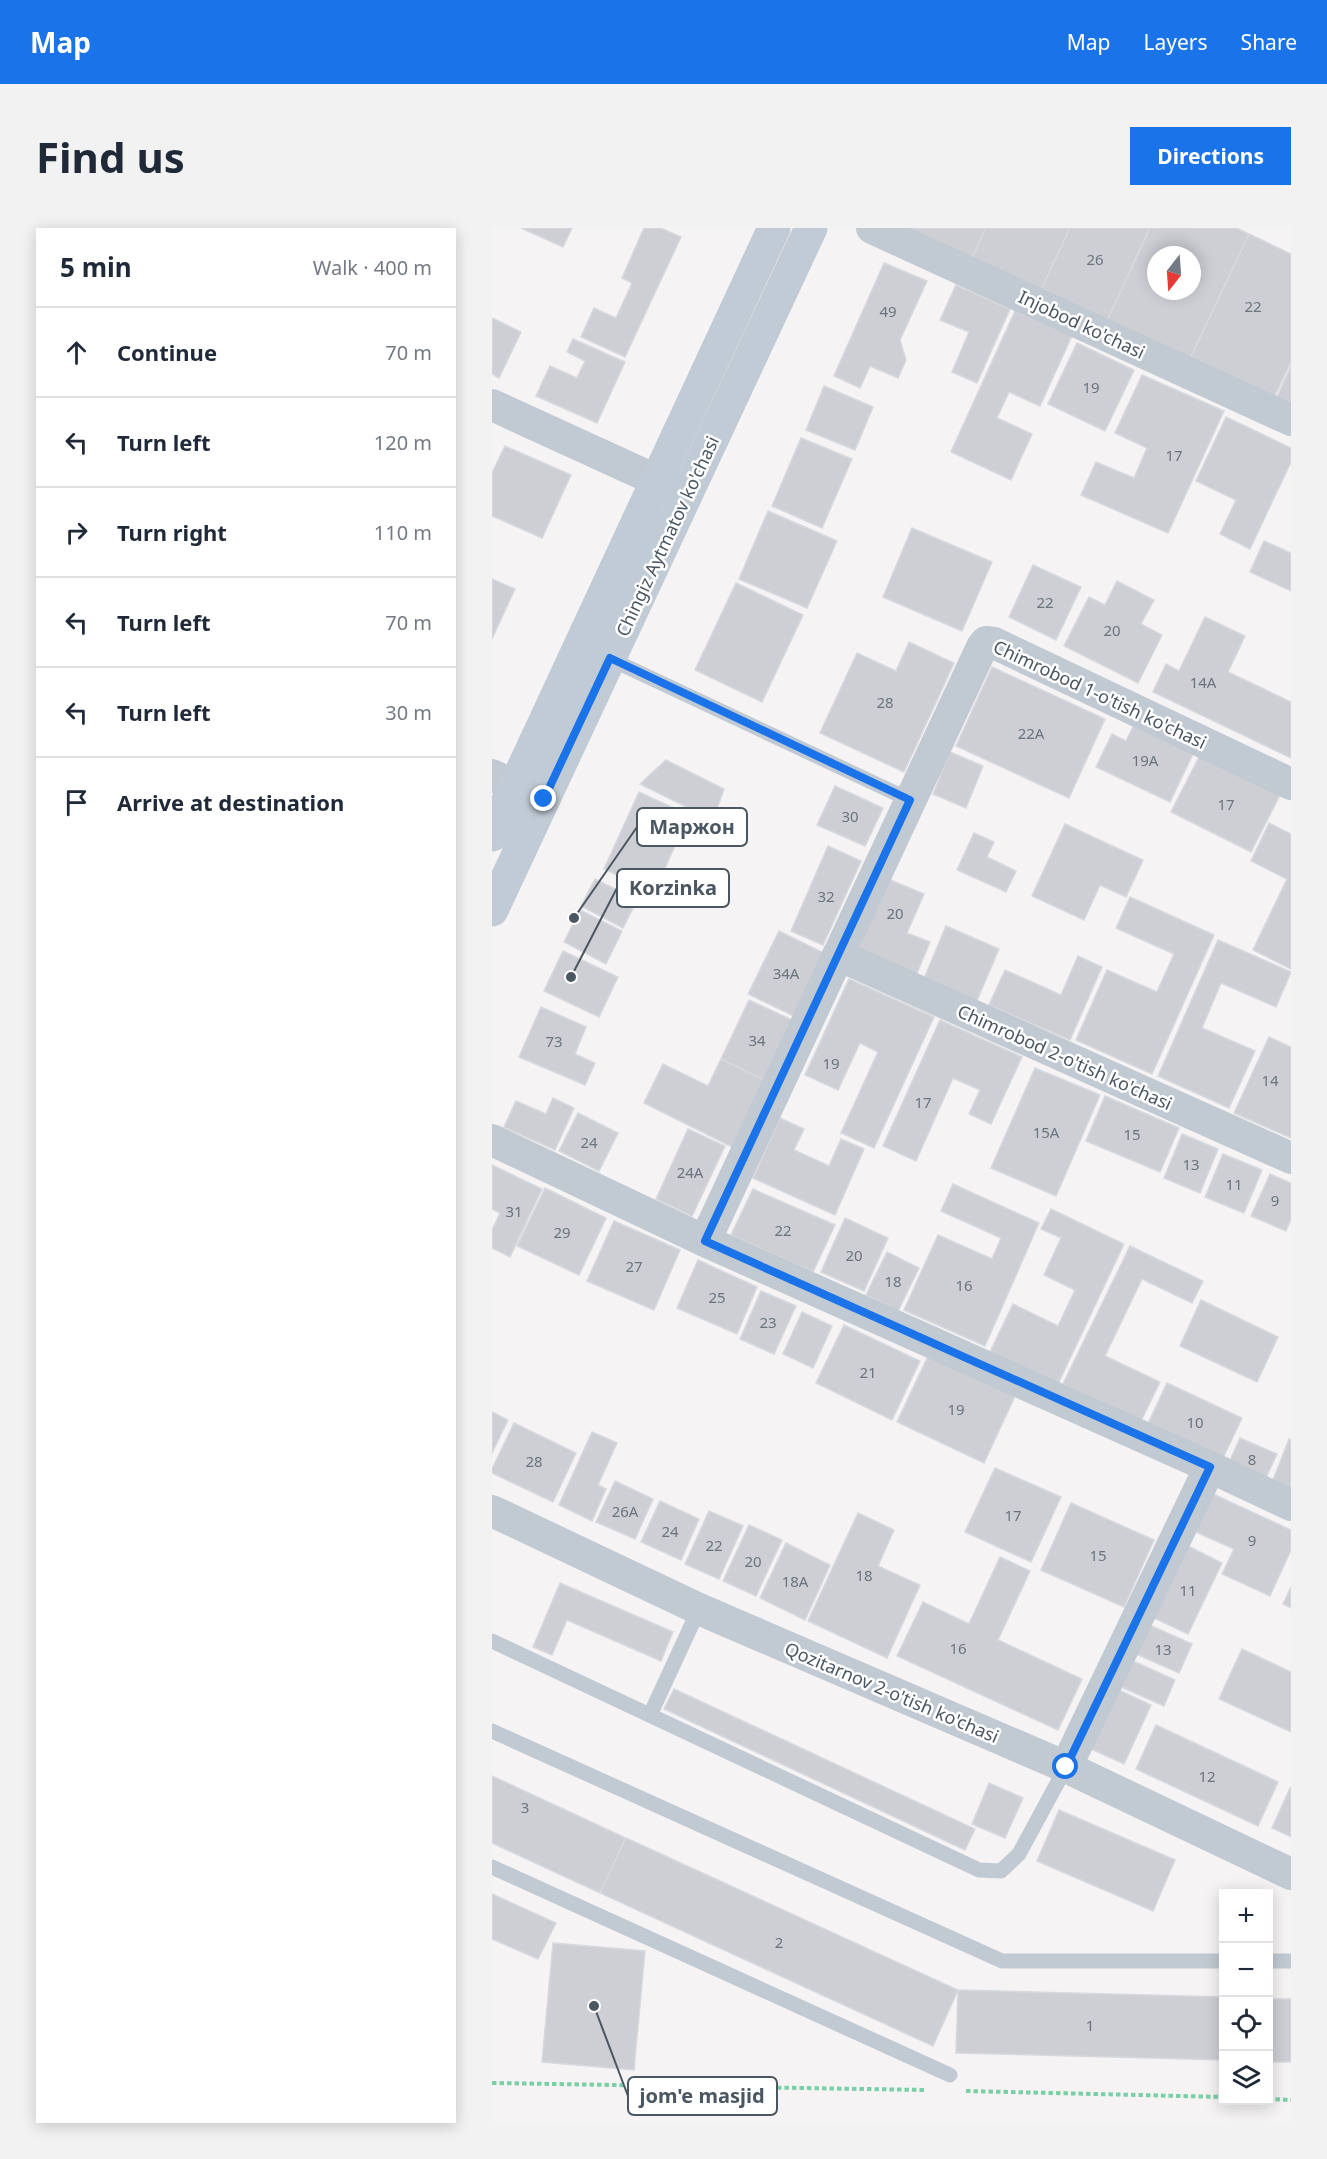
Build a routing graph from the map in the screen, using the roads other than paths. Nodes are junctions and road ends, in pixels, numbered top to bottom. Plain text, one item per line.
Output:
1 (774, 228) edge
2 (811, 228) edge
3 (872, 228) edge
4 (492, 405) edge
5 (1291, 420) edge
6 (657, 481) junction
7 (687, 494) junction
8 (595, 652) junction
9 (1291, 783) edge
10 (517, 787) edge
11 (910, 800) junction
12 (492, 835) edge
13 (492, 910) edge
14 (838, 955) junction
15 (492, 1140) edge
16 (1291, 1158) edge
17 (705, 1241) junction
18 (1210, 1467) junction
19 (1291, 1505) edge
20 (492, 1512) edge
21 (699, 1609) junction
22 (492, 1641) edge
23 (650, 1715) junction
24 (492, 1731) edge
25 (1066, 1767) junction
26 (492, 1867) edge
27 (1291, 1874) edge
28 (1219, 1961) edge
29 (1273, 1961) edge
30 (1291, 1961) edge
31 (950, 2075) dead end

1 - 6 main road, Chingiz Aytmatov ko'chasi
2 - 7 main road, Chingiz Aytmatov ko'chasi
3 - 5 street, Injobod ko'chasi
4 - 6 street
6 - 7 street
6 - 8 main road, Chingiz Aytmatov ko'chasi
7 - 8 main road, Chingiz Aytmatov ko'chasi
8 - 10 main road, Chingiz Aytmatov ko'chasi
8 - 11 lane
9 - 11 street, Chimrobod 1-o'tish ko'chasi
10 - 12 main road, Chingiz Aytmatov ko'chasi
10 - 13 main road, Chingiz Aytmatov ko'chasi
11 - 14 street, Chimrobod 1-o'tish ko'chasi
14 - 16 street, Chimrobod 2-o'tish ko'chasi
14 - 17 street, Chimrobod 1-o'tish ko'chasi
15 - 17 street
17 - 18 street
18 - 19 street
18 - 25 street
20 - 21 street, Qozitarnov 2-o'tish ko'chasi
21 - 23 lane
21 - 25 street, Qozitarnov 2-o'tish ko'chasi
22 - 23 lane
23 - 25 lane
24 - 28 lane
25 - 27 street, Qozitarnov 2-o'tish ko'chasi
26 - 31 lane
29 - 30 lane

